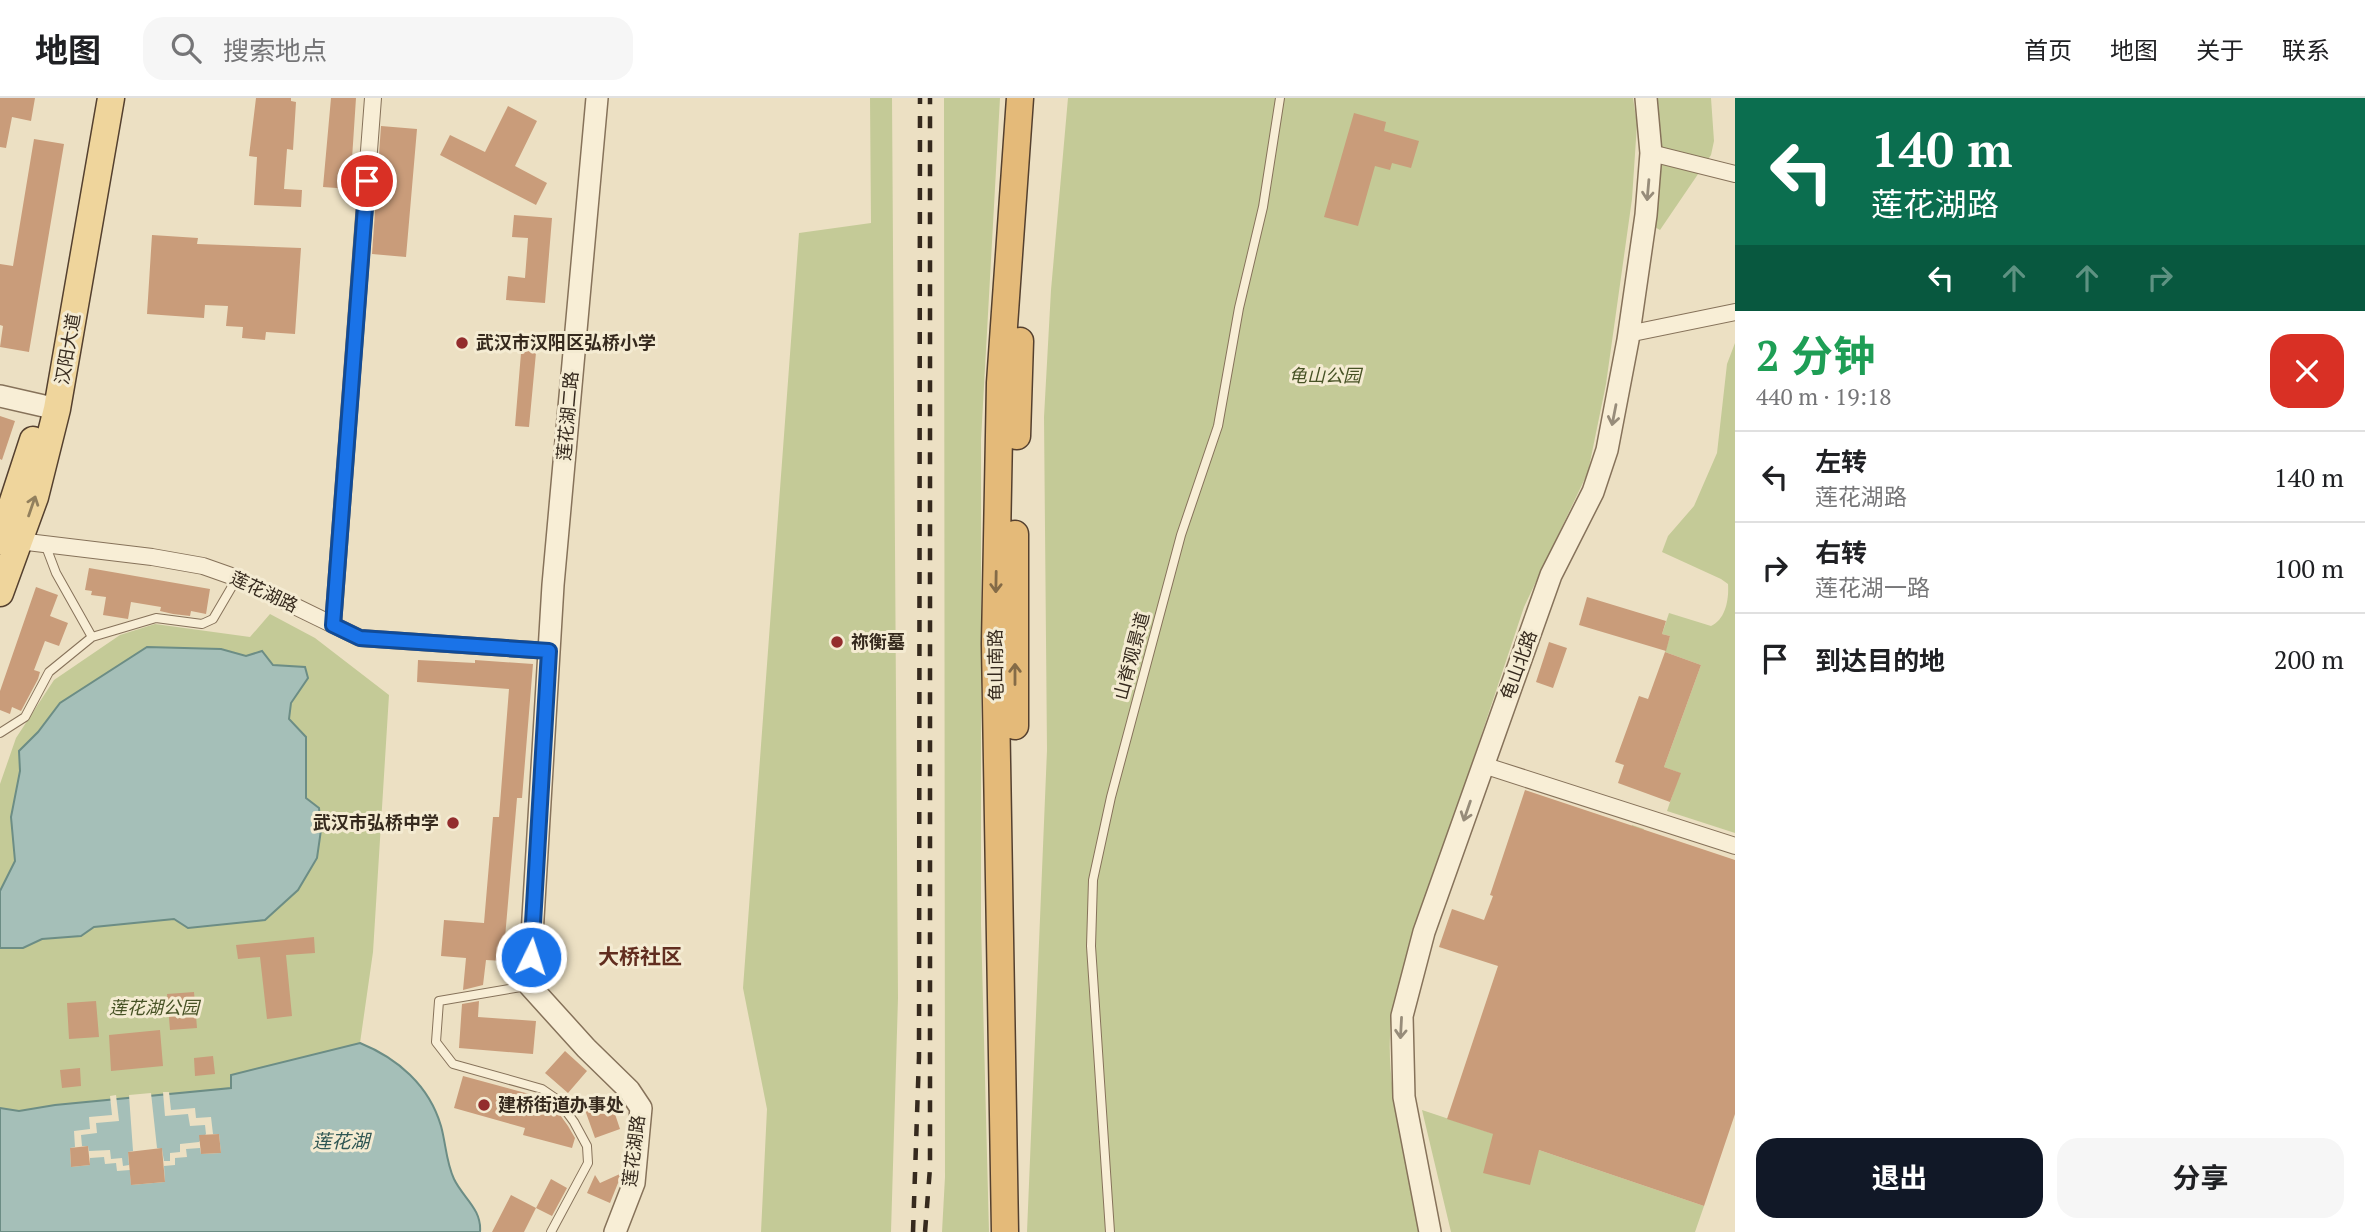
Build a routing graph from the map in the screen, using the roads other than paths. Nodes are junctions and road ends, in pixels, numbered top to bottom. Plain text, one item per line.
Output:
1 (96, 98) edge
2 (111, 98) edge
3 (373, 98) edge
4 (597, 98) edge
5 (1020, 98) edge
6 (1038, 98) edge
7 (1280, 98) edge
8 (1646, 98) edge
9 (1651, 153) junction
10 (1735, 174) edge
11 (1735, 312) edge
12 (1628, 334) junction
13 (0, 396) edge
14 (49, 407) junction
15 (21, 542) edge
16 (237, 578) junction
17 (0, 593) edge
18 (333, 625) junction
19 (92, 637) junction
20 (549, 651) junction
21 (0, 733) edge
22 (1483, 765) junction
23 (1735, 846) edge
24 (530, 985) junction
25 (551, 1232) edge
26 (615, 1232) edge
27 (1004, 1232) edge
28 (1014, 1232) edge
29 (1110, 1232) edge
30 (1430, 1232) edge

1 - 14 main road, 汉阳大道
2 - 14 main road, 汉阳大道
3 - 18 street
4 - 20 street, 莲花湖二路
5 -> 27 highway, 龟山南路
28 -> 6 highway, 龟山南路
7 - 29 lane, 山脊观景道
8 - 9 street, 龟山北路
9 - 10 street
9 -> 12 street, 龟山北路
11 - 12 street
12 -> 22 street, 龟山北路
13 - 14 street
14 - 15 main road, 汉阳大道
15 - 16 street, 莲花湖路
15 - 17 main road, 汉阳大道
15 - 19 lane
16 - 18 street, 莲花湖路
16 - 19 lane
18 - 20 street, 莲花湖路
19 - 21 lane
20 - 24 street
22 - 23 street
22 -> 30 street, 龟山北路
24 - 25 lane
24 - 26 street, 莲花湖路

